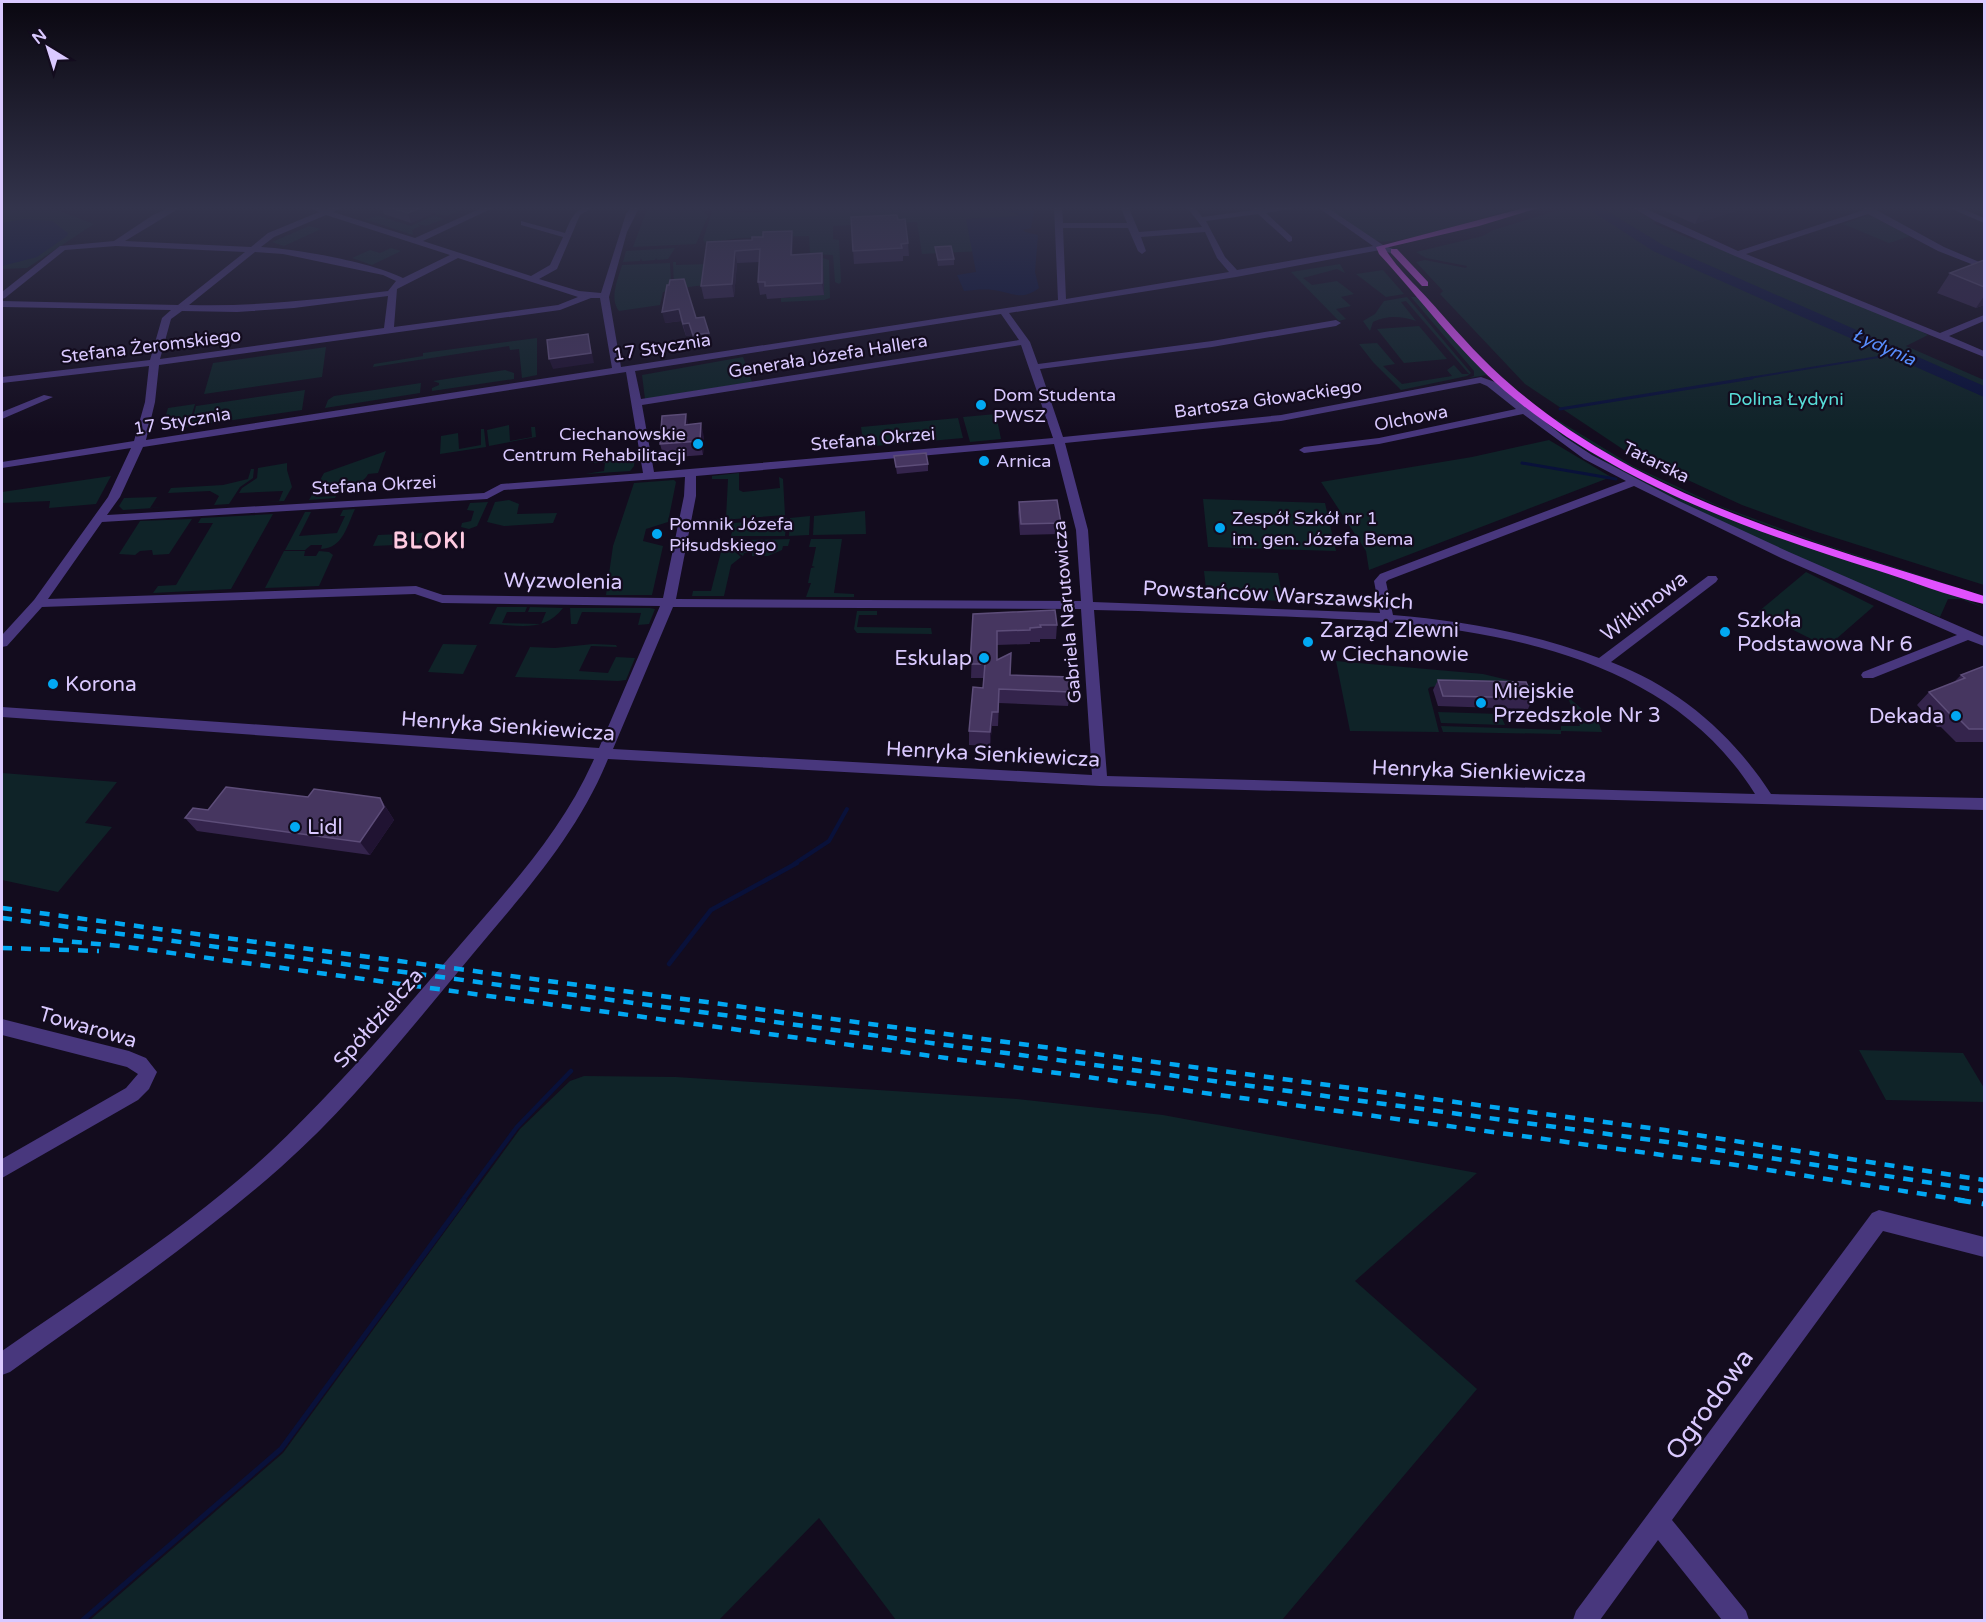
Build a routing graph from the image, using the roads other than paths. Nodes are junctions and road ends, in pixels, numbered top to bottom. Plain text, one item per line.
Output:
1 (20, 282) edge
2 (211, 282) edge
3 (401, 282) edge
4 (541, 282) edge
5 (608, 282) edge
6 (1061, 282) edge
7 (1188, 282) edge
8 (1410, 282) edge
9 (1421, 282) edge
10 (1807, 282) edge
11 (393, 293) junction
12 (2, 296) edge
13 (588, 296) junction
14 (604, 296) junction
15 (1063, 302) junction
16 (2, 304) edge
17 (178, 308) junction
18 (1003, 311) junction
19 (1984, 318) edge
20 (1336, 323) dead end
21 (389, 330) junction
22 (1941, 336) junction
23 (1025, 342) junction
24 (1984, 354) edge
25 (154, 364) junction
26 (1034, 367) junction
27 (630, 368) junction
28 (617, 370) junction
29 (2, 380) edge
30 (1481, 380) joint
31 (48, 397) dead end
32 (637, 403) junction
33 (1523, 411) junction
34 (2, 416) edge
35 (1059, 441) junction
36 (139, 444) junction
37 (1304, 450) dead end
38 (2, 465) edge
39 (691, 473) junction
40 (648, 476) junction
41 (1634, 482) junction
42 (99, 519) junction
43 (1712, 579) dead end
44 (1984, 591) edge
45 (1984, 600) edge
46 (669, 602) junction
47 (38, 603) junction
48 (1088, 604) junction
49 (1387, 618) junction
50 (1969, 635) junction
51 (1984, 642) edge
52 (2, 643) edge
53 (1601, 663) junction
54 (1868, 675) dead end
55 (2, 712) edge
56 (604, 754) junction
57 (1100, 781) junction
58 (1767, 800) junction
59 (1984, 804) edge
60 (2, 1027) edge
61 (2, 1169) edge
62 (1984, 1247) edge
63 (2, 1364) edge
64 (1658, 1521) junction
65 (1585, 1620) edge
66 (1737, 1620) edge

1 - 12 street
2 - 17 street
3 - 11 street
4 - 13 street
5 - 14 street
6 - 15 street
7 - 15 street, 17 Stycznia
8 - 45 main road, Tatarska
9 - 44 main road, Tatarska
10 - 22 street
11 - 17 street
11 - 21 street
13 - 14 street
13 - 21 street, Stefana Żeromskiego
14 - 28 street
15 - 18 street, 17 Stycznia
16 - 17 street
17 - 25 street
18 - 23 street, Gabriela Narutowicza
18 - 27 street, 17 Stycznia
19 - 22 street
20 - 26 street
21 - 25 street, Stefana Żeromskiego
22 - 24 street
23 - 26 street, Gabriela Narutowicza
23 - 32 street, Generała Józefa Hallera
25 - 29 street, Stefana Żeromskiego
25 - 36 street
26 - 35 street, Gabriela Narutowicza
27 - 28 street, 17 Stycznia
27 - 32 street
28 - 36 street, 17 Stycznia
30 - 33 street, Tatarska
30 - 35 street, Bartosza Głowackiego
31 - 34 street
32 - 40 street
33 - 37 street, Olchowa
33 - 41 street, Tatarska
35 - 39 street, Stefana Okrzei
35 - 48 street, Gabriela Narutowicza
36 - 38 street, 17 Stycznia
36 - 42 street
39 - 40 street, Stefana Okrzei
39 - 46 street, Spółdzielcza
40 - 42 street, Stefana Okrzei
41 - 49 street
41 - 50 street, Tatarska
42 - 47 street
43 - 53 street, Wiklinowa
46 - 47 street, Wyzwolenia
46 - 48 street, Wyzwolenia
46 - 56 street, Spółdzielcza
47 - 52 street
48 - 49 street, Powstańców Warszawskich
48 - 57 street, Gabriela Narutowicza
49 - 53 street, Powstańców Warszawskich
50 - 51 street, Tatarska
50 - 54 street
53 - 58 street, Powstańców Warszawskich
55 - 56 street, Henryka Sienkiewicza
56 - 57 street, Henryka Sienkiewicza
56 - 63 street, Spółdzielcza
57 - 58 street, Henryka Sienkiewicza
58 - 59 street, Henryka Sienkiewicza
60 - 61 street, Towarowa
62 - 64 street, Ogrodowa
64 - 65 street, Ogrodowa
64 - 66 street

